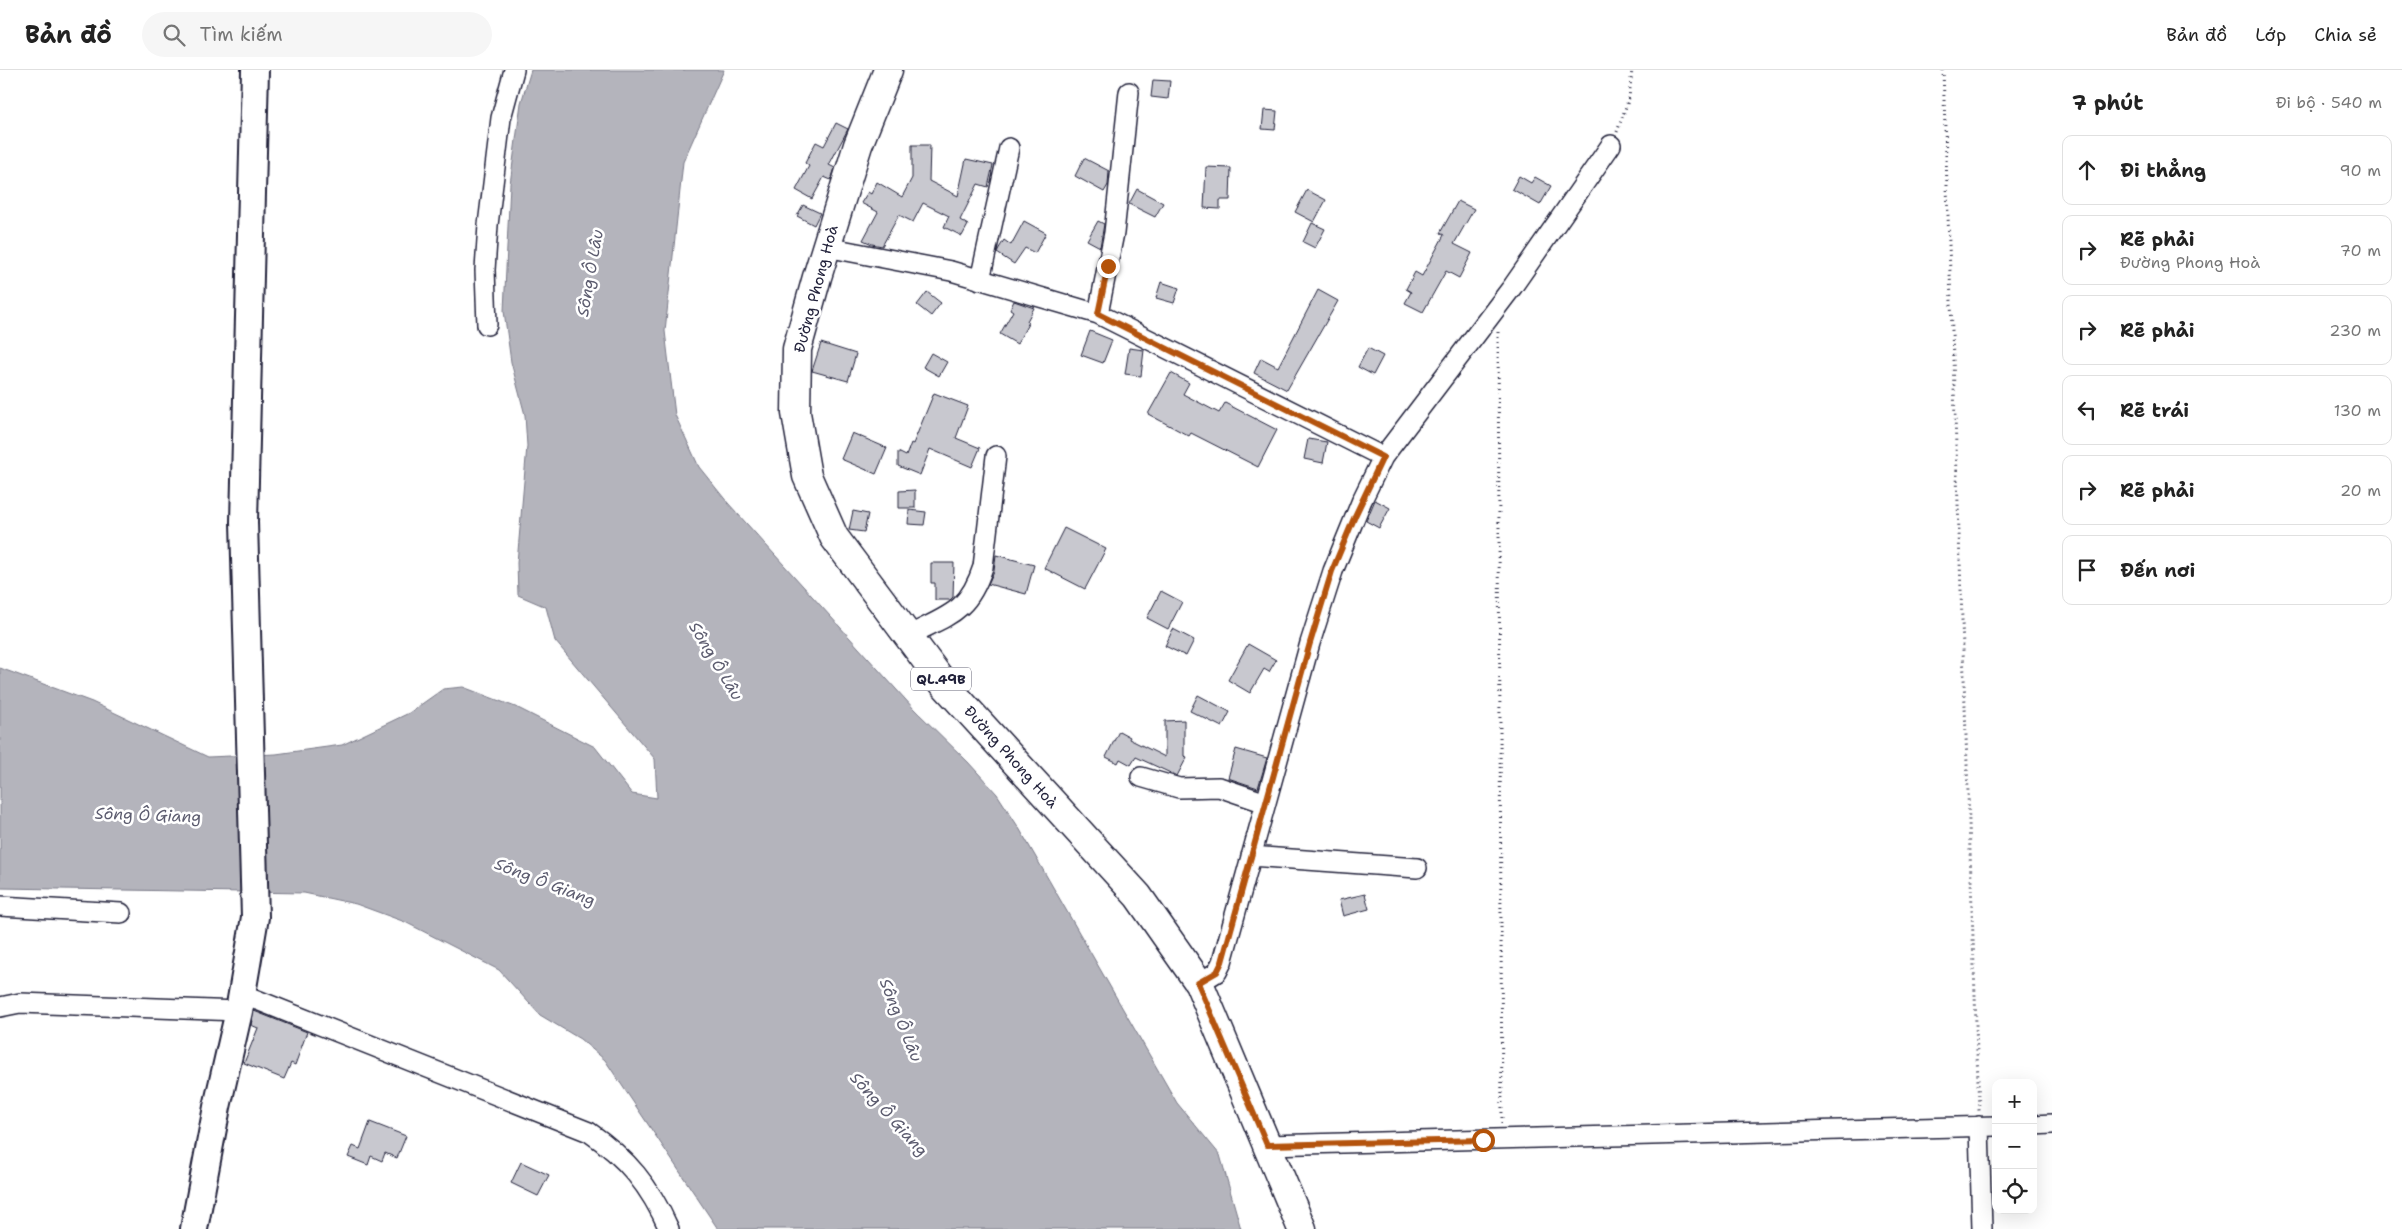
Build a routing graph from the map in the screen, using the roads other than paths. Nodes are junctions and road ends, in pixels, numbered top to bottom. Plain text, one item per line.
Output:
1 (255, 70) edge
2 (514, 70) edge
3 (888, 70) edge
4 (1129, 92) dead end
5 (1611, 145) road end
6 (1009, 148) dead end
7 (826, 247) junction
8 (980, 280) junction
9 (1098, 314) junction
10 (487, 325) dead end
11 (996, 456) dead end
12 (1383, 457) junction
13 (908, 636) junction
14 (1141, 777) dead end
15 (1266, 803) junction
16 (1252, 856) junction
17 (1417, 868) dead end
18 (0, 906) edge
19 (121, 913) dead end
20 (1198, 983) junction
21 (240, 1002) junction
22 (0, 1007) edge
23 (2052, 1124) edge
24 (2037, 1125) edge
25 (1988, 1126) edge
26 (1267, 1145) junction
27 (194, 1229) edge
28 (669, 1229) edge
29 (1302, 1229) edge
30 (1982, 1229) edge

1 - 21 street
2 - 10 street
3 - 7 main road, Đường Phong Hoà / QL.49B
4 - 9 street
5 - 12 street
6 - 8 street
7 - 8 street
7 - 13 main road, Đường Phong Hoà / QL.49B
8 - 9 street
9 - 12 street
11 - 13 street
12 - 15 street
13 - 20 main road, Đường Phong Hoà / QL.49B
14 - 15 street
15 - 16 street
16 - 17 street
16 - 20 street
18 - 19 street
20 - 26 main road, Đường Phong Hoà / QL.49B
21 - 22 street
21 - 27 street
21 - 28 street
23 - 24 street
25 - 26 street
25 - 30 street
26 - 29 main road, Đường Phong Hoà / QL.49B

